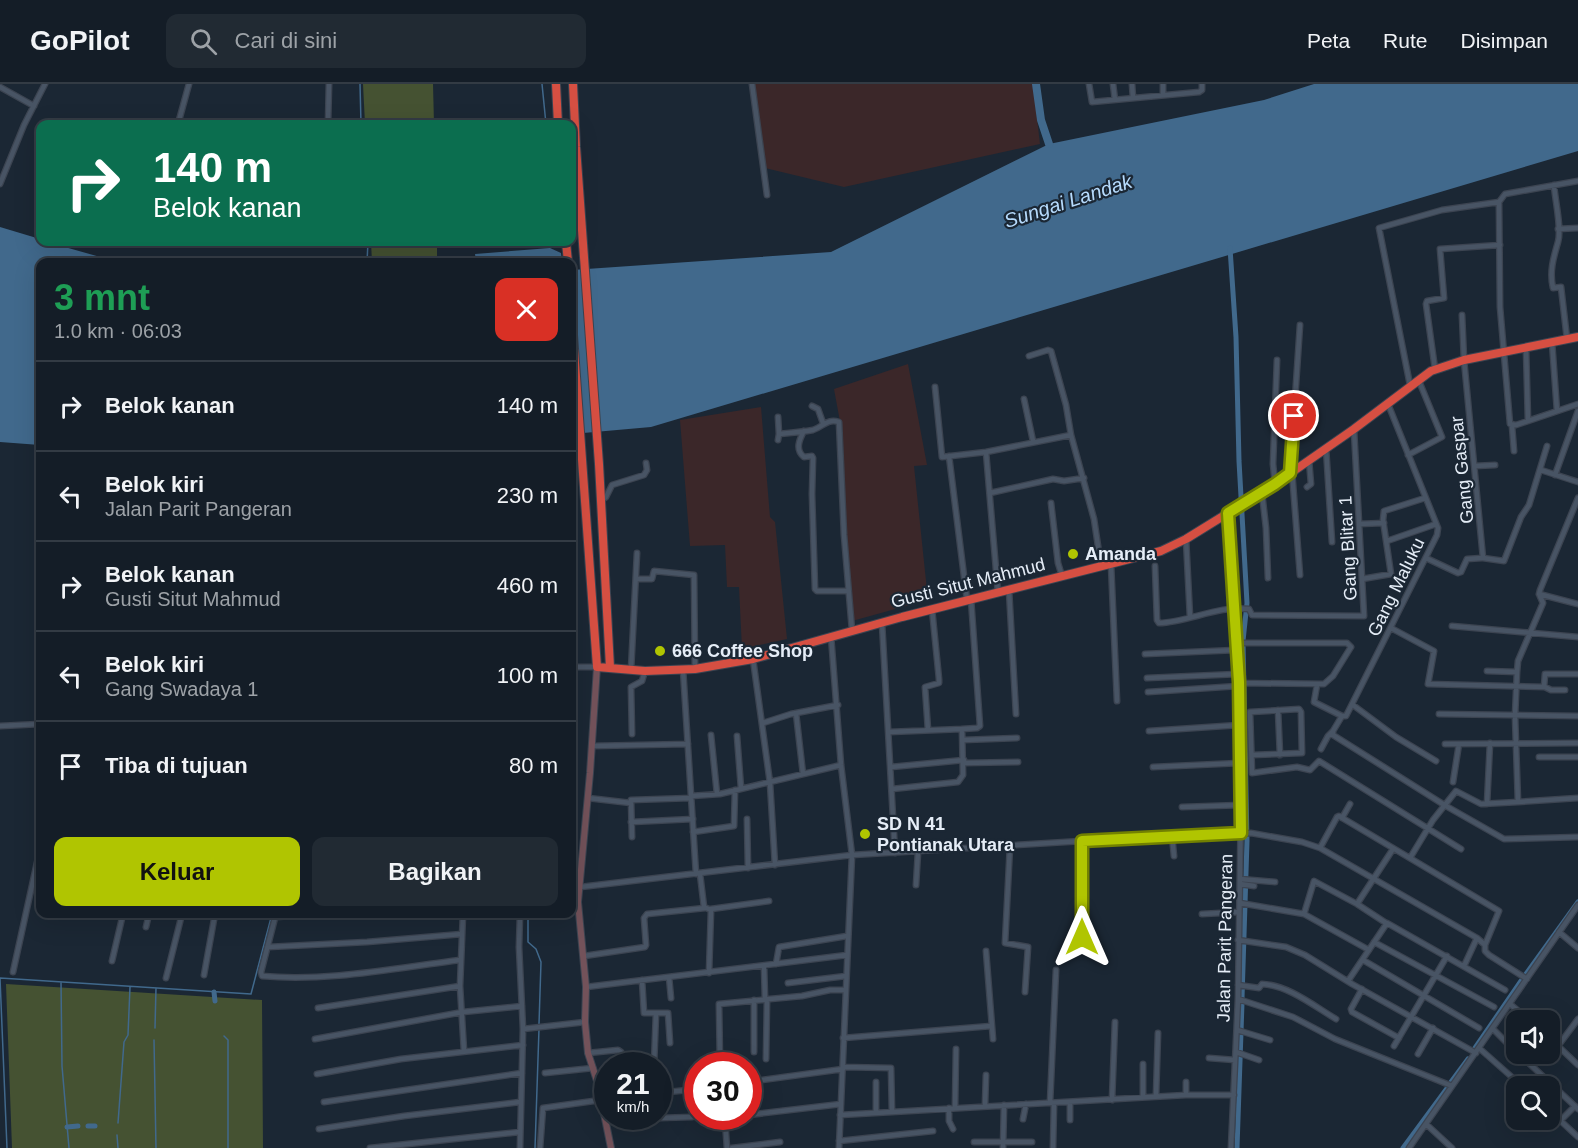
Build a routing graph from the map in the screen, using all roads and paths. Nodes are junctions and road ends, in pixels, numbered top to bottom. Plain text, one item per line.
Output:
1 (45, 84) edge
2 (189, 84) edge
3 (329, 84) edge
4 (556, 84) edge
5 (573, 84) edge
6 (752, 84) edge
7 (1089, 84) edge
8 (1113, 84) edge
9 (1132, 84) edge
10 (1163, 84) edge
11 (1202, 84) edge
12 (0, 87) edge
13 (1163, 95) junction
14 (1133, 98) junction
15 (1115, 100) junction
16 (34, 106) junction
17 (179, 120) edge
18 (328, 120) edge
19 (558, 120) edge
20 (575, 120) edge
21 (576, 135) edge
22 (1578, 181) edge
23 (0, 184) edge
24 (1554, 185) junction
25 (767, 195) dead end
26 (1499, 202) junction
27 (1558, 228) junction
28 (1578, 228) edge
29 (1500, 246) junction
30 (1462, 315) dead end
31 (1300, 325) dead end
32 (1578, 337) edge
33 (1567, 339) junction
34 (1552, 342) junction
35 (1526, 348) junction
36 (1503, 352) junction
37 (1029, 356) dead end
38 (1277, 360) dead end
39 (1464, 360) junction
40 (1435, 369) junction
41 (576, 379) edge
42 (1418, 379) junction
43 (1410, 385) junction
44 (935, 387) dead end
45 (1024, 399) dead end
46 (1388, 404) junction
47 (1578, 404) edge
48 (812, 406) dead end
49 (1557, 411) junction
50 (1578, 411) edge
51 (778, 417) dead end
52 (1528, 421) junction
53 (823, 423) junction
54 (1512, 426) junction
55 (1354, 429) junction
56 (804, 431) junction
57 (779, 434) junction
58 (1071, 435) junction
59 (778, 440) dead end
60 (1033, 441) junction
61 (1548, 446) dead end
62 (1326, 448) junction
63 (1514, 451) dead end
64 (986, 452) junction
65 (1408, 455) junction
66 (949, 456) junction
67 (1309, 460) junction
68 (646, 463) dead end
69 (1495, 465) dead end
70 (1475, 466) junction
71 (1540, 470) junction
72 (1291, 472) junction
73 (1555, 475) junction
74 (1084, 478) junction
75 (1578, 482) edge
76 (1275, 484) junction
77 (1307, 487) dead end
78 (1262, 493) junction
79 (990, 494) junction
80 (1425, 498) junction
81 (1578, 498) edge
82 (601, 501) junction
83 (1052, 503) dead end
84 (1231, 511) junction
85 (602, 521) junction
86 (1384, 522) junction
87 (1359, 524) junction
88 (1436, 524) junction
89 (586, 527) junction
90 (1186, 539) junction
91 (1387, 541) junction
92 (1332, 542) dead end
93 (638, 552) dead end
94 (1426, 558) junction
95 (1482, 558) junction
96 (1111, 564) junction
97 (1101, 566) junction
98 (1155, 566) dead end
99 (1300, 575) dead end
100 (1062, 576) junction
101 (1268, 578) dead end
102 (636, 579) junction
103 (1362, 579) junction
104 (1009, 590) junction
105 (848, 591) junction
106 (999, 592) junction
107 (1539, 594) junction
108 (969, 600) junction
109 (1578, 604) edge
110 (932, 609) junction
111 (1233, 609) junction
112 (1190, 617) junction
113 (882, 622) junction
114 (1452, 626) dead end
115 (1391, 628) junction
116 (852, 630) junction
117 (1531, 634) junction
118 (831, 636) junction
119 (1578, 637) edge
120 (1238, 643) junction
121 (1236, 650) junction
122 (1145, 654) dead end
123 (753, 659) junction
124 (576, 667) edge
125 (597, 667) junction
126 (610, 668) junction
127 (682, 669) junction
128 (695, 669) junction
129 (631, 670) junction
130 (645, 671) junction
131 (1487, 671) dead end
132 (1516, 672) junction
133 (1238, 674) junction
134 (1578, 674) edge
135 (1147, 678) dead end
136 (1241, 683) junction
137 (1317, 685) junction
138 (1515, 686) junction
139 (1544, 687) junction
140 (1565, 690) dead end
141 (1148, 692) dead end
142 (1117, 701) dead end
143 (838, 705) junction
144 (1353, 705) junction
145 (1278, 710) junction
146 (796, 713) junction
147 (1016, 714) dead end
148 (1439, 714) dead end
149 (1342, 716) junction
150 (1515, 716) junction
151 (1578, 716) edge
152 (763, 723) junction
153 (36, 724) edge
154 (1239, 725) junction
155 (0, 728) edge
156 (962, 729) junction
157 (927, 730) junction
158 (1149, 731) dead end
159 (1333, 731) junction
160 (889, 732) junction
161 (632, 734) dead end
162 (711, 735) dead end
163 (737, 736) dead end
164 (1017, 738) dead end
165 (963, 740) junction
166 (1490, 743) junction
167 (1517, 743) junction
168 (1578, 743) edge
169 (688, 744) junction
170 (1445, 744) dead end
171 (1459, 744) junction
172 (592, 746) junction
173 (1251, 747) junction
174 (1240, 748) junction
175 (1321, 748) dead end
176 (1252, 755) junction
177 (1280, 755) junction
178 (1539, 757) dead end
179 (1578, 757) edge
180 (963, 761) junction
181 (1436, 761) dead end
182 (1018, 762) dead end
183 (1240, 764) junction
184 (841, 765) junction
185 (891, 767) junction
186 (1153, 767) dead end
187 (803, 774) junction
188 (1454, 782) dead end
189 (770, 783) junction
190 (738, 789) junction
191 (892, 789) junction
192 (717, 794) junction
193 (691, 797) junction
194 (588, 798) junction
195 (1578, 798) edge
196 (1518, 802) junction
197 (631, 803) junction
198 (1350, 804) dead end
199 (1487, 804) junction
200 (1241, 805) junction
201 (1446, 806) junction
202 (1182, 807) dead end
203 (1342, 818) junction
204 (693, 819) junction
205 (747, 819) dead end
206 (631, 822) junction
207 (1427, 829) junction
208 (693, 832) junction
209 (1242, 833) junction
210 (1173, 836) junction
211 (632, 837) dead end
212 (1578, 837) edge
213 (1082, 841) junction
214 (1010, 846) junction
215 (1320, 848) junction
216 (1393, 849) junction
217 (1461, 849) dead end
218 (918, 852) junction
219 (896, 853) junction
220 (852, 855) junction
221 (1174, 856) dead end
222 (1410, 858) junction
223 (775, 865) junction
224 (36, 867) edge
225 (748, 868) junction
226 (698, 874) junction
227 (1374, 879) junction
228 (576, 880) edge
229 (1245, 882) junction
230 (1275, 882) dead end
231 (916, 885) dead end
232 (576, 887) edge
233 (576, 892) edge
234 (769, 901) dead end
235 (1241, 903) junction
236 (1357, 904) junction
237 (1578, 905) edge
238 (708, 908) junction
239 (1239, 912) junction
240 (1202, 914) dead end
241 (1304, 914) junction
242 (122, 918) edge
243 (148, 918) edge
244 (181, 918) edge
245 (214, 918) edge
246 (274, 918) edge
247 (464, 918) edge
248 (520, 918) edge
249 (1386, 923) junction
250 (146, 927) dead end
251 (1559, 932) junction
252 (462, 934) junction
253 (847, 936) junction
254 (1082, 937) dead end
255 (1477, 938) junction
256 (1242, 941) junction
257 (1374, 942) junction
258 (1485, 945) junction
259 (268, 947) junction
260 (1578, 948) edge
261 (1368, 950) junction
262 (987, 951) dead end
263 (847, 955) junction
264 (584, 956) junction
265 (1447, 956) junction
266 (460, 960) junction
267 (1363, 960) junction
268 (112, 961) dead end
269 (776, 964) junction
270 (764, 966) junction
271 (1464, 966) junction
272 (1056, 970) dead end
273 (13, 972) dead end
274 (709, 973) junction
275 (204, 975) dead end
276 (846, 976) junction
277 (1435, 976) junction
278 (669, 977) junction
279 (166, 978) dead end
280 (1527, 979) junction
281 (642, 980) junction
282 (1348, 981) junction
283 (788, 983) dead end
284 (1238, 984) junction
285 (460, 986) junction
286 (586, 987) junction
287 (1362, 989) junction
288 (846, 990) junction
289 (1505, 990) dead end
290 (1025, 992) dead end
291 (1423, 996) junction
292 (670, 998) dead end
293 (766, 999) junction
294 (1238, 999) junction
295 (754, 1000) junction
296 (1510, 1004) junction
297 (522, 1006) junction
298 (1494, 1007) dead end
299 (318, 1008) dead end
300 (1517, 1010) edge
301 (463, 1012) junction
302 (656, 1013) junction
303 (1412, 1016) junction
304 (1578, 1019) edge
305 (1336, 1020) dead end
306 (585, 1022) junction
307 (1115, 1022) dead end
308 (991, 1026) junction
309 (1433, 1028) junction
310 (1479, 1028) dead end
311 (523, 1029) junction
312 (1493, 1029) junction
313 (1237, 1030) junction
314 (1158, 1033) dead end
315 (843, 1038) junction
316 (993, 1038) dead end
317 (1399, 1038) junction
318 (315, 1039) dead end
319 (1270, 1040) dead end
320 (1506, 1041) edge
321 (670, 1043) dead end
322 (1560, 1043) edge
323 (523, 1045) junction
324 (1394, 1046) dead end
325 (1560, 1048) edge
326 (956, 1049) dead end
327 (1477, 1050) junction
328 (464, 1051) junction
329 (594, 1052) edge
330 (596, 1052) edge
331 (621, 1052) dead end
332 (654, 1052) edge
333 (720, 1052) edge
334 (754, 1052) dead end
335 (588, 1053) junction
336 (1239, 1053) junction
337 (1418, 1054) dead end
338 (1209, 1058) dead end
339 (766, 1059) dead end
340 (1235, 1060) junction
341 (1259, 1060) dead end
342 (1143, 1064) dead end
343 (1530, 1064) edge
344 (1578, 1065) edge
345 (593, 1068) joint
346 (843, 1068) junction
347 (545, 1072) dead end
348 (522, 1073) junction
349 (317, 1074) dead end
350 (986, 1075) dead end
351 (1510, 1076) edge
352 (762, 1080) edge
353 (876, 1082) dead end
354 (1186, 1082) dead end
355 (1452, 1086) junction
356 (1186, 1095) junction
357 (1234, 1095) junction
358 (1156, 1096) junction
359 (1143, 1097) junction
360 (594, 1100) edge
361 (1112, 1100) junction
362 (324, 1102) dead end
363 (520, 1102) junction
364 (1070, 1102) junction
365 (1052, 1103) junction
366 (841, 1104) junction
367 (1026, 1104) junction
368 (985, 1105) junction
369 (1004, 1105) junction
370 (1576, 1107) edge
371 (949, 1108) junction
372 (955, 1108) junction
373 (892, 1112) junction
374 (762, 1113) edge
375 (876, 1113) junction
376 (840, 1115) junction
377 (1023, 1119) dead end
378 (1070, 1120) dead end
379 (1560, 1121) joint
380 (1426, 1124) junction
381 (319, 1129) dead end
382 (952, 1129) dead end
383 (608, 1130) edge
384 (726, 1130) edge
385 (933, 1131) dead end
386 (520, 1132) junction
387 (1578, 1137) edge
388 (839, 1141) junction
389 (780, 1142) dead end
390 (974, 1142) dead end
391 (1003, 1142) junction
392 (1032, 1142) dead end
393 (370, 1148) edge
394 (520, 1148) edge
395 (540, 1148) edge
396 (611, 1148) edge
397 (727, 1148) edge
398 (732, 1148) edge
399 (839, 1148) edge
400 (1003, 1148) edge
401 (1053, 1148) edge
402 (1231, 1148) edge
403 (1409, 1148) edge
404 (1452, 1148) edge

1 - 16 street
2 - 17 street
3 - 18 street
4 - 19 highway
5 - 20 highway
6 - 25 street
7 - 15 street
8 - 15 street
9 - 14 street
10 - 13 street
11 - 13 street
12 - 16 street
13 - 14 street
14 - 15 street
16 - 23 street
21 - 82 highway
22 - 24 street
24 - 26 street
24 - 27 street
26 - 29 street
26 - 43 street
27 - 28 street
27 - 33 street
29 - 36 street
29 - 40 street
30 - 39 street, Gang Gaspar
31 - 72 street
32 - 33 highway, Gusti Situt Mahmud
33 - 34 highway, Gusti Situt Mahmud
34 - 35 highway, Gusti Situt Mahmud
34 - 49 street
35 - 36 highway, Gusti Situt Mahmud
35 - 52 street
36 - 39 highway, Gusti Situt Mahmud
36 - 54 street
37 - 58 street
38 - 76 street
39 - 40 highway, Gusti Situt Mahmud
39 - 70 street, Gang Gaspar
40 - 42 highway, Gusti Situt Mahmud
41 - 89 highway
42 - 43 highway, Gusti Situt Mahmud
42 - 65 street
43 - 46 highway, Gusti Situt Mahmud
44 - 66 street
45 - 60 street
46 - 55 highway, Gusti Situt Mahmud
46 - 65 street, Gang Maluku
47 - 49 street
48 - 53 street
49 - 52 street
50 - 73 street
51 - 57 street
52 - 54 street
53 - 56 street
53 - 105 street
54 - 63 street
55 - 62 highway, Gusti Situt Mahmud
55 - 87 street, Gang Blitar 1
56 - 57 street
56 - 105 street
57 - 59 street
58 - 60 street
58 - 74 street
60 - 64 street
61 - 71 street
62 - 67 highway, Gusti Situt Mahmud
62 - 92 street
64 - 66 street
64 - 79 street
65 - 80 street, Gang Maluku
66 - 108 street
67 - 72 highway, Gusti Situt Mahmud
67 - 77 street
68 - 82 street
69 - 70 street
70 - 95 street, Gang Gaspar
71 - 73 street
71 - 95 street
72 - 76 highway, Gusti Situt Mahmud
72 - 99 street
73 - 75 street
74 - 79 street
74 - 97 street
76 - 78 highway, Gusti Situt Mahmud
78 - 84 highway, Gusti Situt Mahmud
78 - 101 street
79 - 106 street
80 - 86 street
80 - 88 street, Gang Maluku
81 - 107 street
82 - 85 highway
83 - 100 street
84 - 90 highway, Gusti Situt Mahmud
84 - 111 street, Jalan Parit Pangeran
85 - 89 highway
85 - 126 highway
86 - 87 street
86 - 91 street
87 - 103 street, Gang Blitar 1
88 - 91 street
88 - 94 street, Gang Maluku
89 - 125 highway
90 - 96 highway, Gusti Situt Mahmud
90 - 112 street
91 - 103 street
93 - 102 street
94 - 95 street
94 - 115 street, Gang Maluku
96 - 97 highway, Gusti Situt Mahmud
96 - 142 street
97 - 100 highway, Gusti Situt Mahmud
98 - 112 street
100 - 104 highway, Gusti Situt Mahmud
102 - 128 street
102 - 129 street
103 - 111 street, Gang Blitar 1
104 - 106 highway, Gusti Situt Mahmud
104 - 147 street
105 - 116 street
106 - 108 highway, Gusti Situt Mahmud
107 - 109 street
107 - 117 street
108 - 110 highway, Gusti Situt Mahmud
108 - 156 street
110 - 113 highway, Gusti Situt Mahmud
110 - 157 street
111 - 112 street
111 - 120 street, Jalan Parit Pangeran
113 - 116 highway, Gusti Situt Mahmud
113 - 160 street
114 - 117 street
115 - 138 street
115 - 144 street, Gang Maluku
116 - 118 highway, Gusti Situt Mahmud
117 - 119 street
117 - 132 street
118 - 123 highway, Gusti Situt Mahmud
118 - 143 street
120 - 121 street, Jalan Parit Pangeran
120 - 137 street
121 - 122 street
121 - 133 street, Jalan Parit Pangeran
123 - 128 highway, Gusti Situt Mahmud
123 - 152 street
124 - 125 street
125 - 126 highway, Gusti Situt Mahmud
125 - 172 street
126 - 129 highway, Gusti Situt Mahmud
127 - 128 highway, Gusti Situt Mahmud
127 - 130 highway, Gusti Situt Mahmud
127 - 169 street
129 - 130 highway, Gusti Situt Mahmud
130 - 161 street
131 - 132 street
132 - 138 street
133 - 135 street
133 - 136 street, Jalan Parit Pangeran
134 - 139 street
136 - 137 street
136 - 141 street
136 - 154 street, Jalan Parit Pangeran
137 - 149 street
138 - 139 street
138 - 150 street
139 - 140 street
143 - 146 street
143 - 184 street
144 - 149 street, Gang Maluku
144 - 181 street
145 - 173 street
145 - 177 street
145 - 177 street
146 - 152 street
146 - 187 street
148 - 150 street
149 - 159 street
150 - 151 street
150 - 167 street
152 - 189 street
153 - 155 street
154 - 158 street
154 - 174 street, Jalan Parit Pangeran
156 - 157 street
156 - 165 street
157 - 160 street
159 - 175 street
159 - 201 street
160 - 185 street
162 - 192 street
163 - 190 street
164 - 165 street
165 - 180 street
166 - 167 street
166 - 171 street
166 - 199 street
167 - 168 street
167 - 196 street
169 - 172 street
169 - 193 street
170 - 171 street
171 - 188 street
172 - 194 street
173 - 174 street
173 - 176 street
174 - 183 street, Jalan Parit Pangeran
176 - 177 street
176 - 207 street
178 - 179 street
180 - 182 street
180 - 185 street
180 - 191 street
183 - 186 street
183 - 200 street, Jalan Parit Pangeran
184 - 187 street
184 - 220 street
185 - 191 street
187 - 189 street
189 - 190 street
189 - 223 street
190 - 192 street
190 - 208 street
191 - 219 street
192 - 193 street
193 - 197 street
193 - 204 street
194 - 197 street
194 - 228 street
195 - 196 street
196 - 199 street
197 - 206 street
198 - 203 street
199 - 201 street
200 - 202 street
200 - 209 street, Jalan Parit Pangeran
201 - 207 street
201 - 212 street
203 - 215 street
203 - 216 street
204 - 206 street
204 - 208 street
205 - 225 street
206 - 211 street
207 - 217 street
207 - 222 street
208 - 226 street
209 - 210 street
209 - 215 street
209 - 229 street, Jalan Parit Pangeran
210 - 213 street
210 - 221 street
213 - 214 street
213 - 254 street
214 - 218 street
214 - 290 street
215 - 227 street
216 - 222 street
216 - 227 street
218 - 219 street
218 - 231 street
219 - 220 street
220 - 223 street
220 - 253 street
222 - 258 street
223 - 225 street
224 - 273 street
225 - 226 street
226 - 232 street
226 - 238 street
227 - 236 street
227 - 255 street
229 - 230 street
229 - 235 street, Jalan Parit Pangeran
233 - 264 street
234 - 238 street
235 - 239 street, Jalan Parit Pangeran
235 - 241 street
236 - 241 street
236 - 249 street
237 - 251 street
238 - 264 street
238 - 274 street
239 - 240 street
239 - 256 street, Jalan Parit Pangeran
241 - 261 street
242 - 268 street
243 - 250 street
244 - 279 street
245 - 275 street
246 - 259 street
247 - 252 street
248 - 297 street
249 - 257 street
249 - 265 street
251 - 260 street
251 - 280 street
252 - 259 street
252 - 266 street
253 - 263 street
253 - 269 street
255 - 258 street
255 - 271 street
256 - 282 street
256 - 284 street, Jalan Parit Pangeran
257 - 261 street
257 - 277 street
258 - 280 street
259 - 266 street
261 - 267 street
262 - 308 street
263 - 269 street
263 - 276 street
264 - 286 street
265 - 271 street
265 - 277 street
266 - 285 street
267 - 282 street
267 - 291 street
269 - 270 street
270 - 274 street
270 - 293 street
271 - 289 street
272 - 365 street
274 - 278 street
276 - 283 street
276 - 288 street
277 - 291 street
277 - 298 street
278 - 281 street
278 - 292 street
280 - 296 street
281 - 286 street
281 - 302 street
282 - 287 street
284 - 294 street, Jalan Parit Pangeran
284 - 305 street
285 - 299 street
285 - 301 street
286 - 306 street
287 - 303 street
287 - 317 street
288 - 293 street
288 - 315 street
291 - 303 street
291 - 310 street
293 - 295 street
293 - 339 street
294 - 313 street, Jalan Parit Pangeran
294 - 355 street
295 - 333 street
295 - 334 street
296 - 300 street
296 - 312 street
297 - 301 street
297 - 311 street
301 - 318 street
301 - 328 street
302 - 321 street
302 - 332 street
303 - 309 street
303 - 317 street
304 - 322 street
306 - 311 street
306 - 335 street
307 - 361 street
308 - 315 street
308 - 316 street
309 - 327 street
309 - 337 street
311 - 323 street
312 - 320 street
312 - 327 street
313 - 319 street
313 - 336 street, Jalan Parit Pangeran
314 - 358 street
315 - 346 street
317 - 324 street
323 - 328 street
323 - 348 street
325 - 344 street
326 - 372 street
327 - 351 street
327 - 355 street
328 - 349 street
329 - 335 street
330 - 331 street
335 - 345 street
336 - 340 street, Jalan Parit Pangeran
336 - 341 street
338 - 340 street
340 - 357 street, Jalan Parit Pangeran
342 - 359 street
343 - 370 street
345 - 347 street
346 - 352 street
346 - 366 street
346 - 373 street
348 - 362 street
348 - 363 street
350 - 368 street
353 - 375 street
354 - 356 street
355 - 380 street
356 - 357 street
356 - 358 street
357 - 402 street, Jalan Parit Pangeran
358 - 359 street
359 - 361 street
360 - 395 street
361 - 364 street
363 - 381 street
363 - 386 street
364 - 365 street
364 - 378 street
365 - 367 street
365 - 401 street
366 - 374 street
366 - 376 street
367 - 369 street
367 - 377 street
368 - 369 street
368 - 372 street
369 - 391 street
370 - 379 street
371 - 372 street
371 - 373 street
371 - 382 street
373 - 375 street
375 - 376 street
376 - 388 street
379 - 387 street
380 - 403 street
380 - 404 street
383 - 396 street
384 - 397 street
385 - 388 street
386 - 393 street
386 - 394 street
388 - 399 street
389 - 398 street
390 - 391 street
391 - 392 street
391 - 400 street

